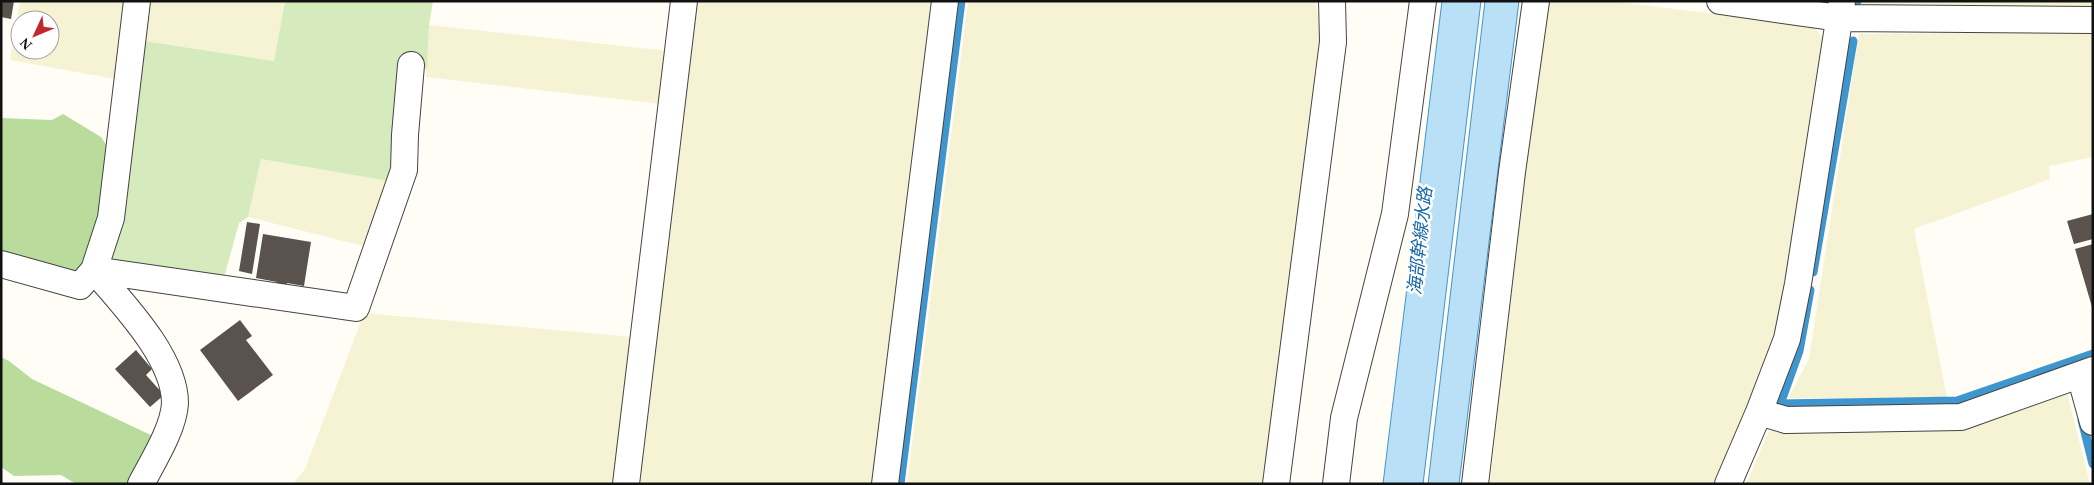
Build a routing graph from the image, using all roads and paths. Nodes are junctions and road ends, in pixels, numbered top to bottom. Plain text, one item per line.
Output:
1 (137, 1) edge
2 (684, 1) edge
3 (945, 1) edge
4 (1332, 1) edge
5 (1423, 1) edge
6 (1536, 1) edge
7 (1720, 1) edge
8 (1841, 10) edge
9 (2093, 20) edge
10 (411, 65) dead end
11 (1, 264) edge
12 (94, 270) junction
13 (2087, 372) edge
14 (1759, 412) junction
15 (2093, 422) edge
16 (141, 484) edge
17 (626, 484) edge
18 (886, 484) edge
19 (1276, 484) edge
20 (1336, 484) edge
21 (1475, 484) edge
22 (1728, 484) edge

1 - 12 street
2 - 17 street
3 - 18 street
4 - 19 street
5 - 20 street
6 - 21 street
7 - 8 street
8 - 9 street
8 - 14 street
10 - 12 street
11 - 12 street
12 - 16 street
13 - 14 street
13 - 15 street
14 - 22 street

